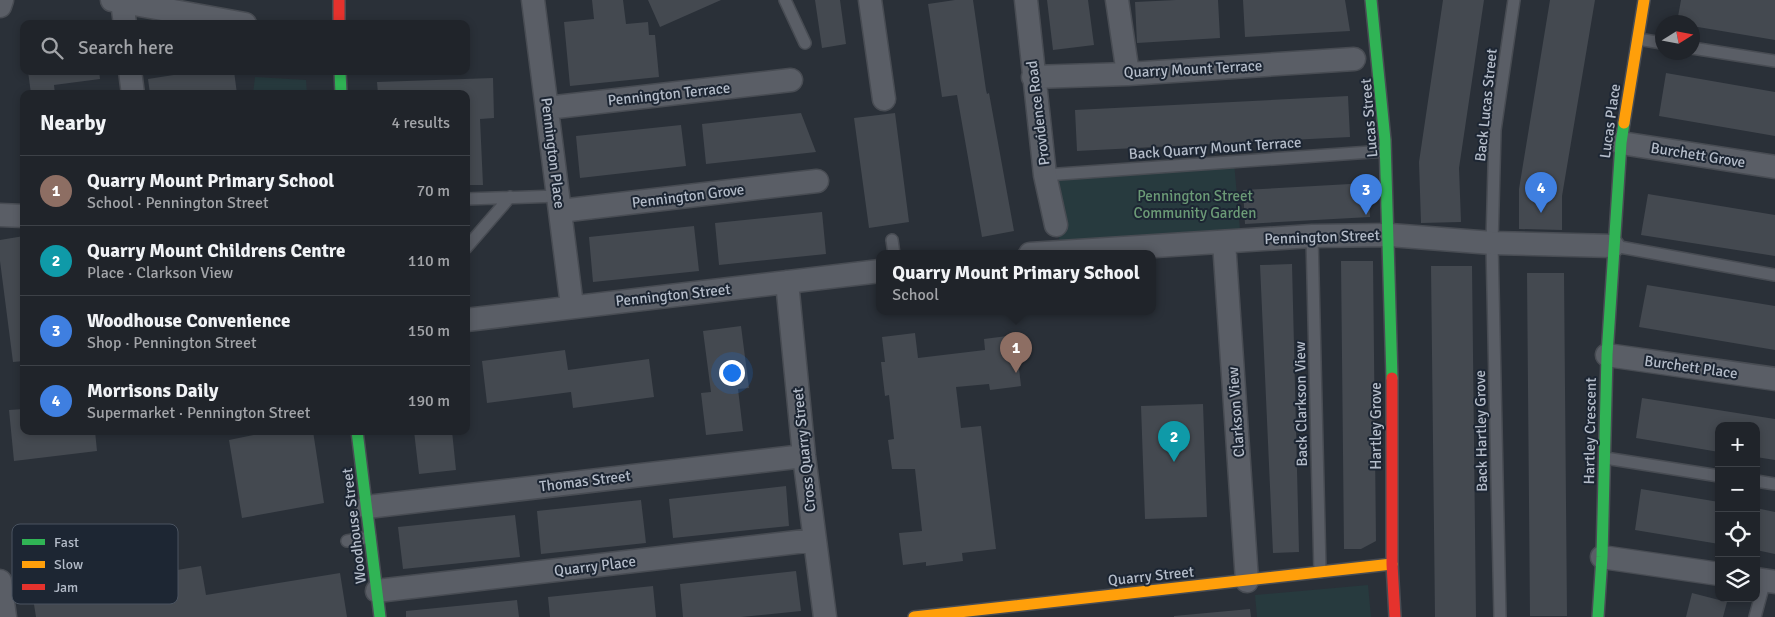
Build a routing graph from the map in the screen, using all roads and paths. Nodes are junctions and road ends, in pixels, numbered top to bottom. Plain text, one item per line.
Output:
1 (2, 0) edge
2 (339, 0) edge
3 (533, 0) edge
4 (785, 0) edge
5 (870, 0) edge
6 (1026, 0) edge
7 (1117, 0) edge
8 (1371, 0) edge
9 (1514, 0) edge
10 (1644, 0) edge
11 (0, 6) edge
12 (120, 9) edge
13 (212, 20) edge
14 (339, 20) edge
15 (1638, 40) junction
16 (1655, 42) edge
17 (805, 43) dead end
18 (1700, 49) edge
19 (1354, 59) dead end
20 (1775, 61) edge
21 (1128, 74) junction
22 (131, 75) edge
23 (340, 75) edge
24 (1033, 77) junction
25 (791, 80) dead end
26 (132, 90) edge
27 (341, 90) edge
28 (884, 99) dead end
29 (547, 108) junction
30 (1621, 143) junction
31 (1387, 151) junction
32 (1775, 167) edge
33 (1045, 175) junction
34 (817, 181) dead end
35 (510, 197) junction
36 (470, 199) edge
37 (559, 204) junction
38 (0, 215) edge
39 (20, 216) edge
40 (1056, 226) dead end
41 (1390, 235) junction
42 (1312, 236) junction
43 (892, 240) dead end
44 (1224, 242) junction
45 (470, 243) edge
46 (1492, 244) junction
47 (1614, 246) junction
48 (893, 250) edge
49 (1095, 250) edge
50 (876, 271) edge
51 (1775, 275) edge
52 (787, 282) junction
53 (572, 306) junction
54 (470, 319) edge
55 (1607, 356) junction
56 (1775, 379) edge
57 (358, 435) edge
58 (804, 456) junction
59 (1605, 458) junction
60 (1715, 475) edge
61 (1760, 482) edge
62 (1775, 484) edge
63 (367, 507) junction
64 (370, 537) junction
65 (814, 540) junction
66 (347, 541) dead end
67 (1602, 557) junction
68 (1392, 564) junction
69 (1320, 572) junction
70 (1715, 573) edge
71 (0, 581) edge
72 (1247, 581) junction
73 (1766, 581) edge
74 (377, 592) junction
75 (5, 617) edge
76 (380, 617) edge
77 (825, 617) edge
78 (914, 617) edge
79 (1395, 617) edge
80 (1500, 617) edge
81 (1598, 617) edge
82 (1755, 617) edge

1 - 11 street
2 - 14 street
3 - 29 street, Pennington Place
4 - 17 lane
5 - 28 street
6 - 24 street, Providence Road
7 - 21 street
8 - 31 street, Lucas Street
9 - 46 lane, Back Lucas Street
10 - 15 street, Lucas Place
12 - 13 street
15 - 16 lane
15 - 30 street, Lucas Place
18 - 20 lane
19 - 21 street, Quarry Mount Terrace
21 - 24 street, Quarry Mount Terrace
22 - 26 street
23 - 27 street
24 - 33 street, Providence Road
25 - 29 street, Pennington Terrace
29 - 37 street, Pennington Place
30 - 32 street, Burchett Grove
30 - 47 street, Lucas Place
31 - 33 lane, Back Quarry Mount Terrace
31 - 41 street, Lucas Street
33 - 40 street, Providence Road
34 - 37 street, Pennington Grove
35 - 36 lane
35 - 37 lane
35 - 45 lane
37 - 53 street, Pennington Place
38 - 39 street
41 - 42 street, Pennington Street
41 - 46 street, Pennington Street
41 - 68 street, Hartley Grove
42 - 44 street, Pennington Street
42 - 69 lane, Back Clarkson View
43 - 48 lane
44 - 49 street, Pennington Street
44 - 72 street, Clarkson View
46 - 47 street, Pennington Street
46 - 80 lane, Back Hartley Grove
47 - 51 lane
47 - 55 street, Hartley Crescent
50 - 52 street, Pennington Street
52 - 53 street, Pennington Street
52 - 58 street, Cross Quarry Street
53 - 54 street, Pennington Street
55 - 56 street, Burchett Place
55 - 59 street, Hartley Crescent
57 - 63 street, Woodhouse Street
58 - 63 street, Thomas Street
58 - 65 street, Cross Quarry Street
59 - 60 lane
59 - 67 street, Hartley Crescent
61 - 62 lane
63 - 64 street, Woodhouse Street
64 - 66 lane
64 - 74 street, Woodhouse Street
65 - 74 street, Quarry Place
65 - 77 street, Cross Quarry Street
67 - 70 street
67 - 81 street, Hartley Crescent
68 - 69 street, Quarry Street
68 - 79 street, Hartley Grove
69 - 72 street, Quarry Street
71 - 75 street
72 - 78 street, Quarry Street
73 - 82 lane
74 - 76 street, Woodhouse Street

